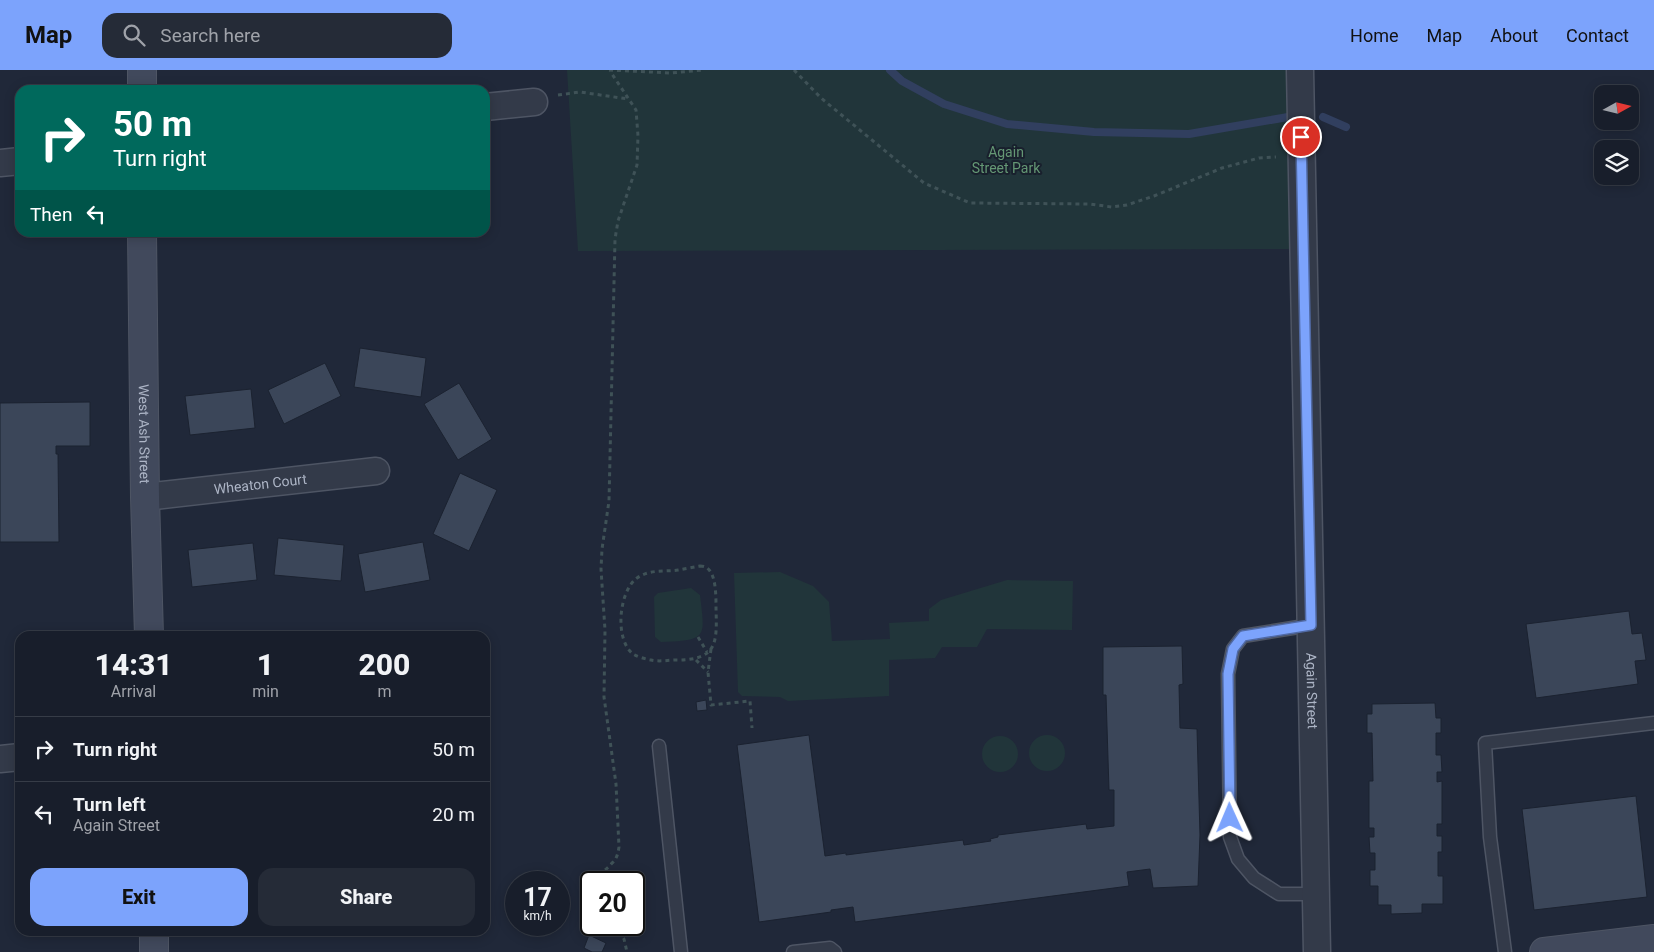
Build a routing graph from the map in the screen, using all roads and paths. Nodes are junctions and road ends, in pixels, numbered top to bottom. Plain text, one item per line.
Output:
1 (142, 70) edge
2 (609, 70) edge
3 (703, 70) edge
4 (794, 70) edge
5 (1300, 70) edge
6 (142, 85) edge
7 (629, 100) junction
8 (534, 102) joint
9 (490, 106) edge
10 (1301, 154) junction
11 (15, 162) edge
12 (0, 163) edge
13 (142, 237) edge
14 (376, 471) dead end
15 (145, 497) junction
16 (1311, 625) junction
17 (148, 631) edge
18 (698, 637) dead end
19 (712, 646) junction
20 (707, 652) junction
21 (695, 660) junction
22 (708, 672) junction
23 (1654, 723) edge
24 (752, 728) dead end
25 (659, 746) dead end
26 (15, 758) edge
27 (0, 759) edge
28 (603, 871) edge
29 (1316, 894) junction
30 (154, 936) edge
31 (622, 936) edge
32 (1654, 939) edge
33 (154, 952) edge
34 (626, 952) edge
35 (681, 952) edge
36 (792, 952) edge
37 (835, 952) edge
38 (1317, 952) edge
39 (1505, 952) edge
40 (1544, 952) edge

1 - 6 street
2 - 3 path
2 - 7 path
4 - 10 path
5 - 10 street, Again Street
7 - 8 path
7 - 28 path
8 - 9 street
10 - 16 street, Again Street
11 - 12 street
13 - 15 street, West Ash Street
14 - 15 street, Wheaton Court
15 - 17 street, West Ash Street
16 - 29 street, Again Street
16 - 29 lane
18 - 20 path
19 - 20 path
19 - 21 path
19 - 22 path
20 - 21 path
21 - 22 path
22 - 24 path
23 - 39 lane
25 - 35 lane
26 - 27 street
29 - 38 street, Again Street
30 - 33 street
31 - 34 path
32 - 40 street
36 - 37 lane

